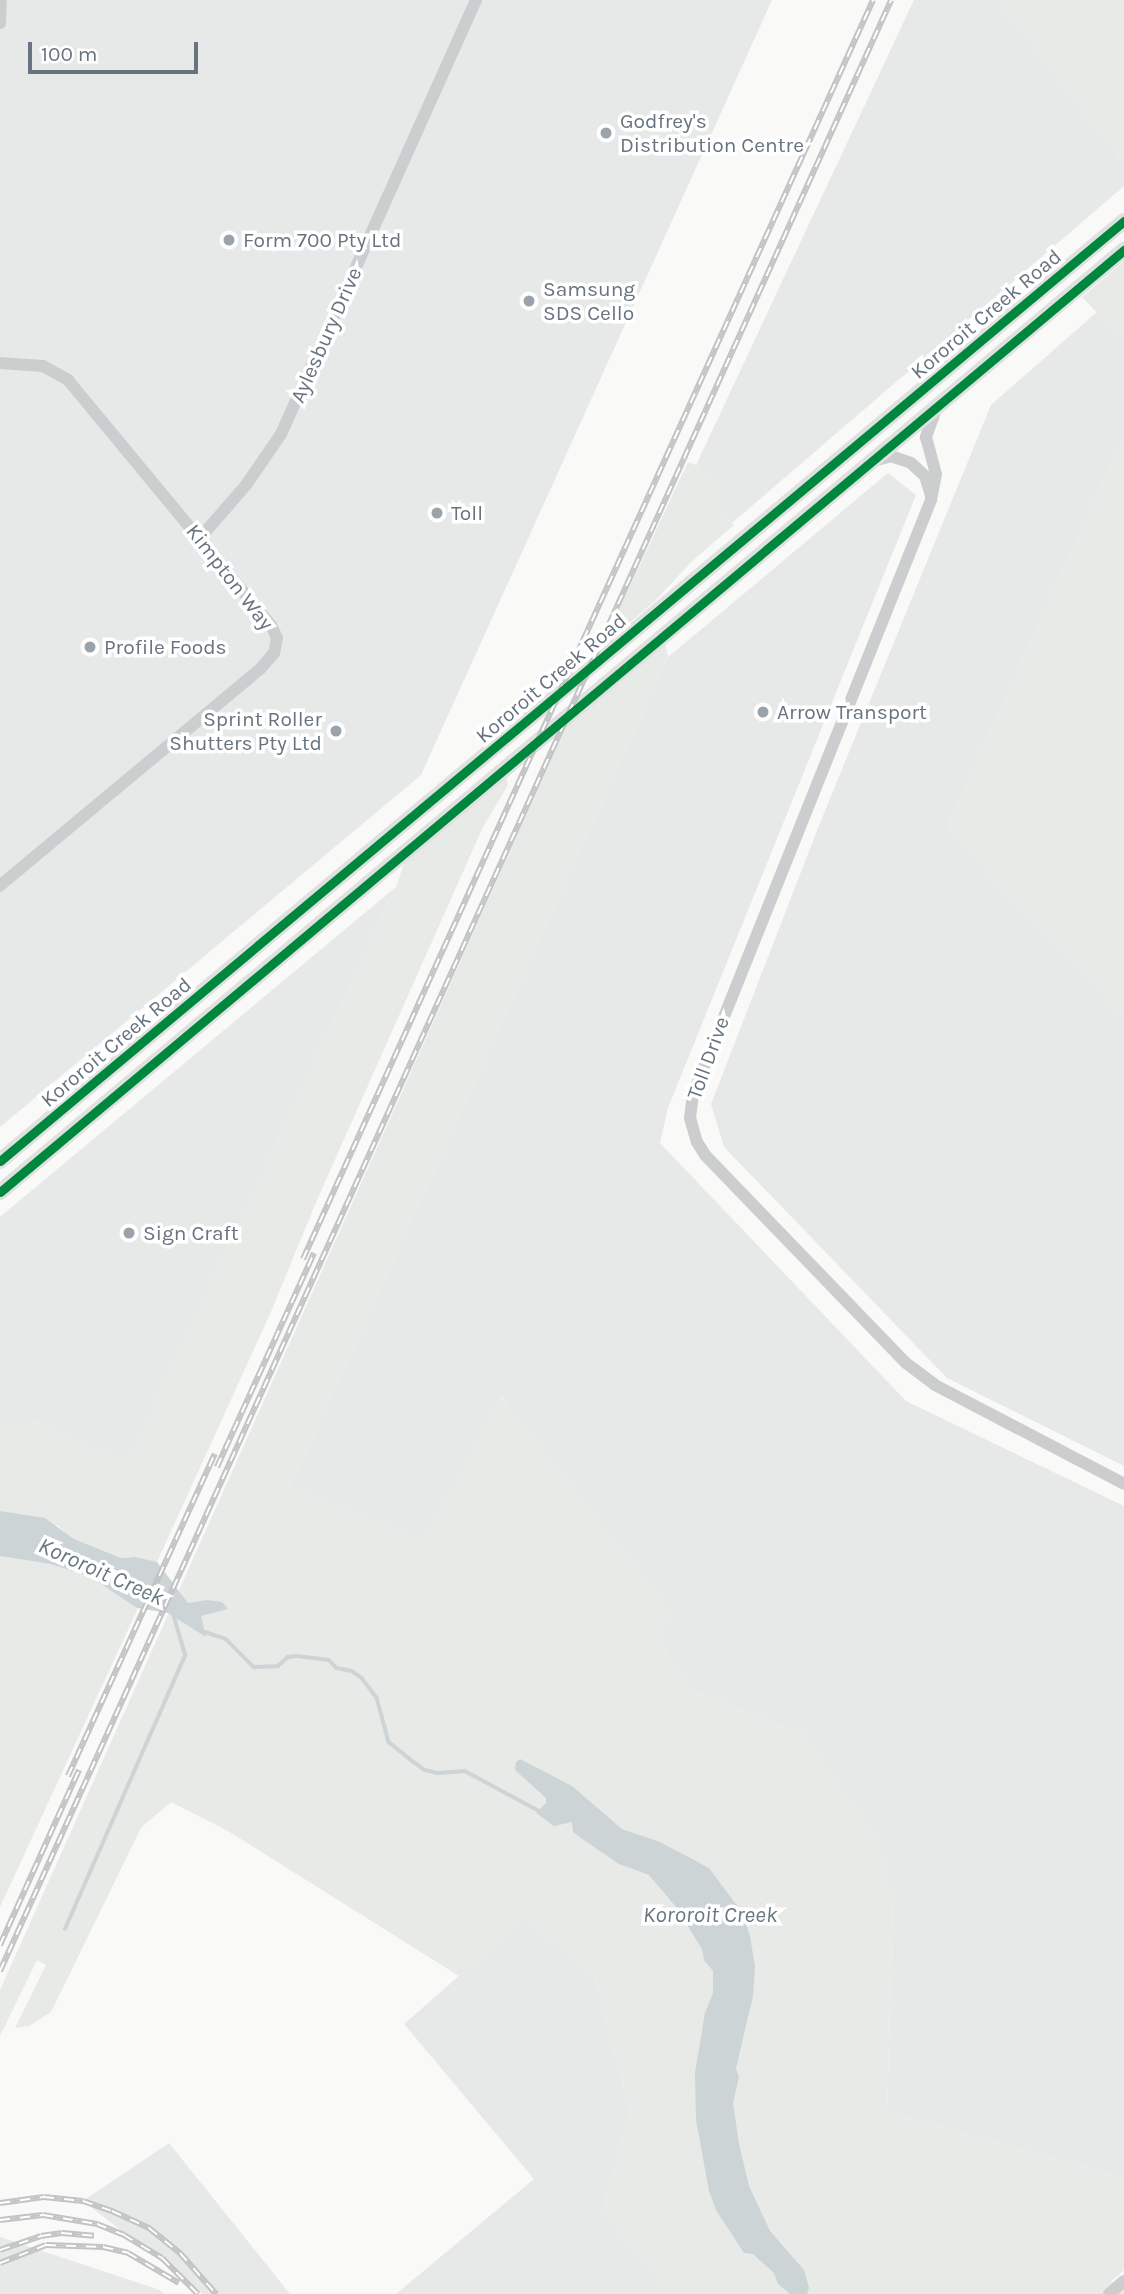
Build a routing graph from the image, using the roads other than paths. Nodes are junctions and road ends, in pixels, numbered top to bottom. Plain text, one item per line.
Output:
1 (1, 0) edge
2 (476, 0) edge
3 (0, 23) edge
4 (1124, 222) edge
5 (1124, 250) edge
6 (0, 363) edge
7 (947, 400) junction
8 (871, 464) junction
9 (931, 500) junction
10 (200, 538) junction
11 (0, 886) edge
12 (1, 1159) edge
13 (0, 1192) edge
14 (1124, 1484) edge
15 (1122, 2283) edge
16 (1109, 2294) edge

1 - 3 street
2 - 10 street, Aylesbury Drive
4 - 12 main road, Kororoit Creek Road
5 - 7 main road, Kororoit Creek Road
6 - 10 street, Kimpton Way
7 - 8 main road, Kororoit Creek Road
7 - 9 street, Toll Drive
8 - 9 street
8 - 13 main road, Kororoit Creek Road
9 - 14 street, Toll Drive
10 - 11 street, Kimpton Way
15 - 16 street

